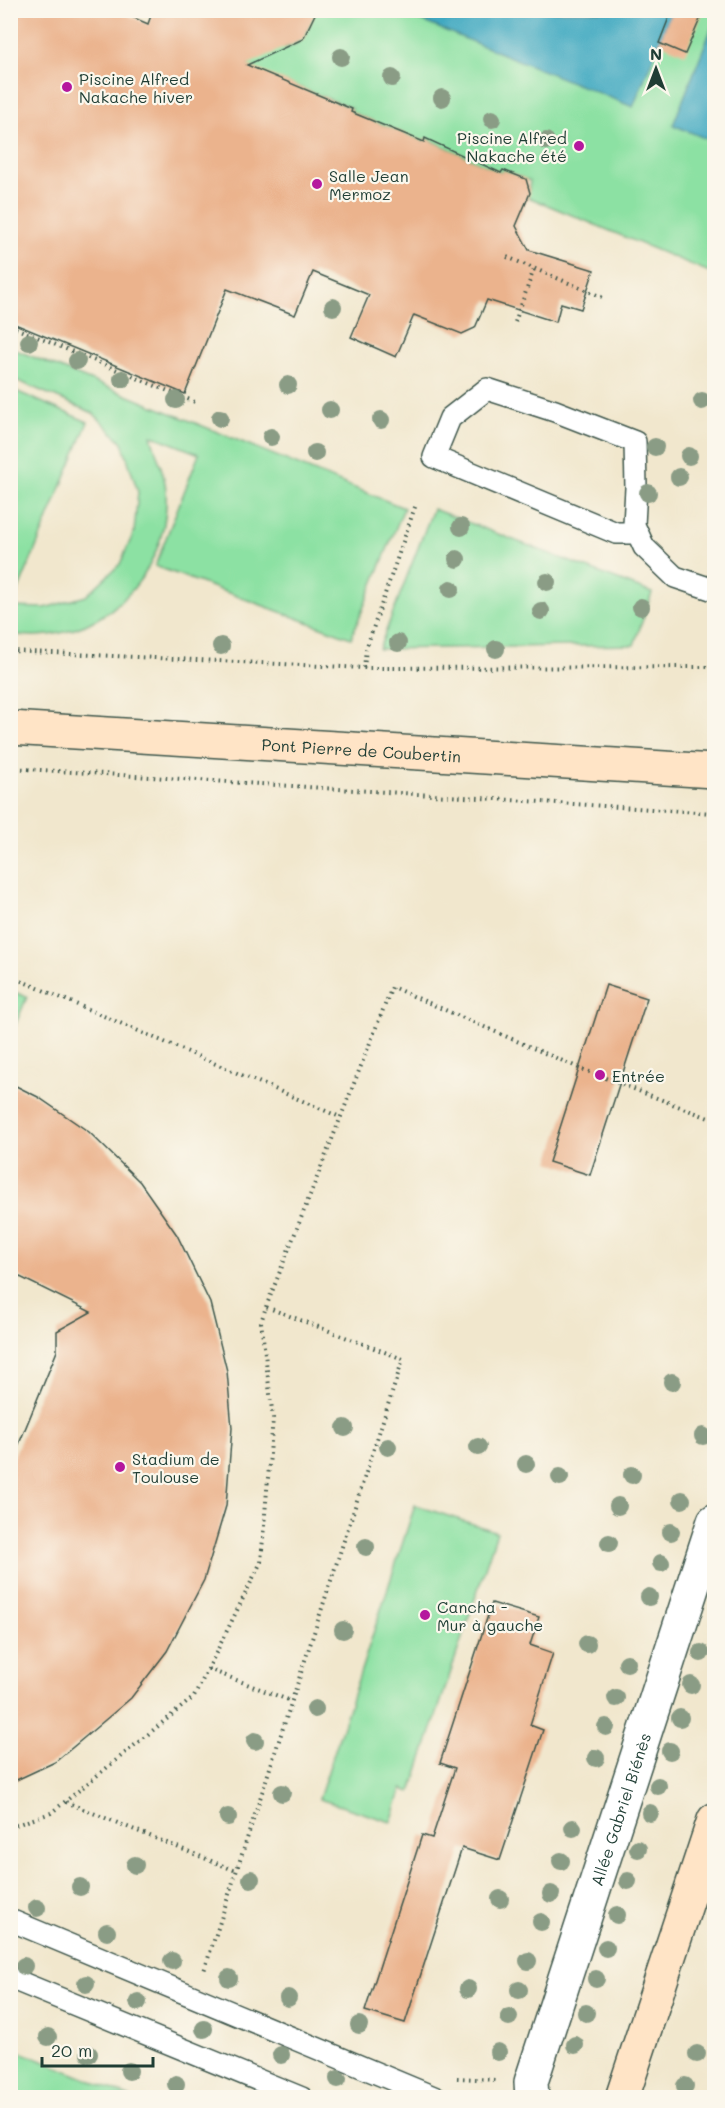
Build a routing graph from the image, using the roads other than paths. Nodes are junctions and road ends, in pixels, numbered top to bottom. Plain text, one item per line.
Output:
1 (638, 533) junction
2 (714, 590) edge
3 (10, 728) edge
4 (714, 771) edge
5 (714, 1521) edge
6 (714, 1820) edge
7 (10, 1920) edge
8 (10, 1978) edge
9 (302, 2097) edge
10 (436, 2097) edge
11 (532, 2097) edge
12 (622, 2097) edge

1 - 1 lane
1 - 2 lane
3 - 4 main road, Pont Pierre de Coubertin
5 - 11 street, Allée Gabriel Biénès
6 - 12 main road
7 - 10 lane
8 - 9 lane

